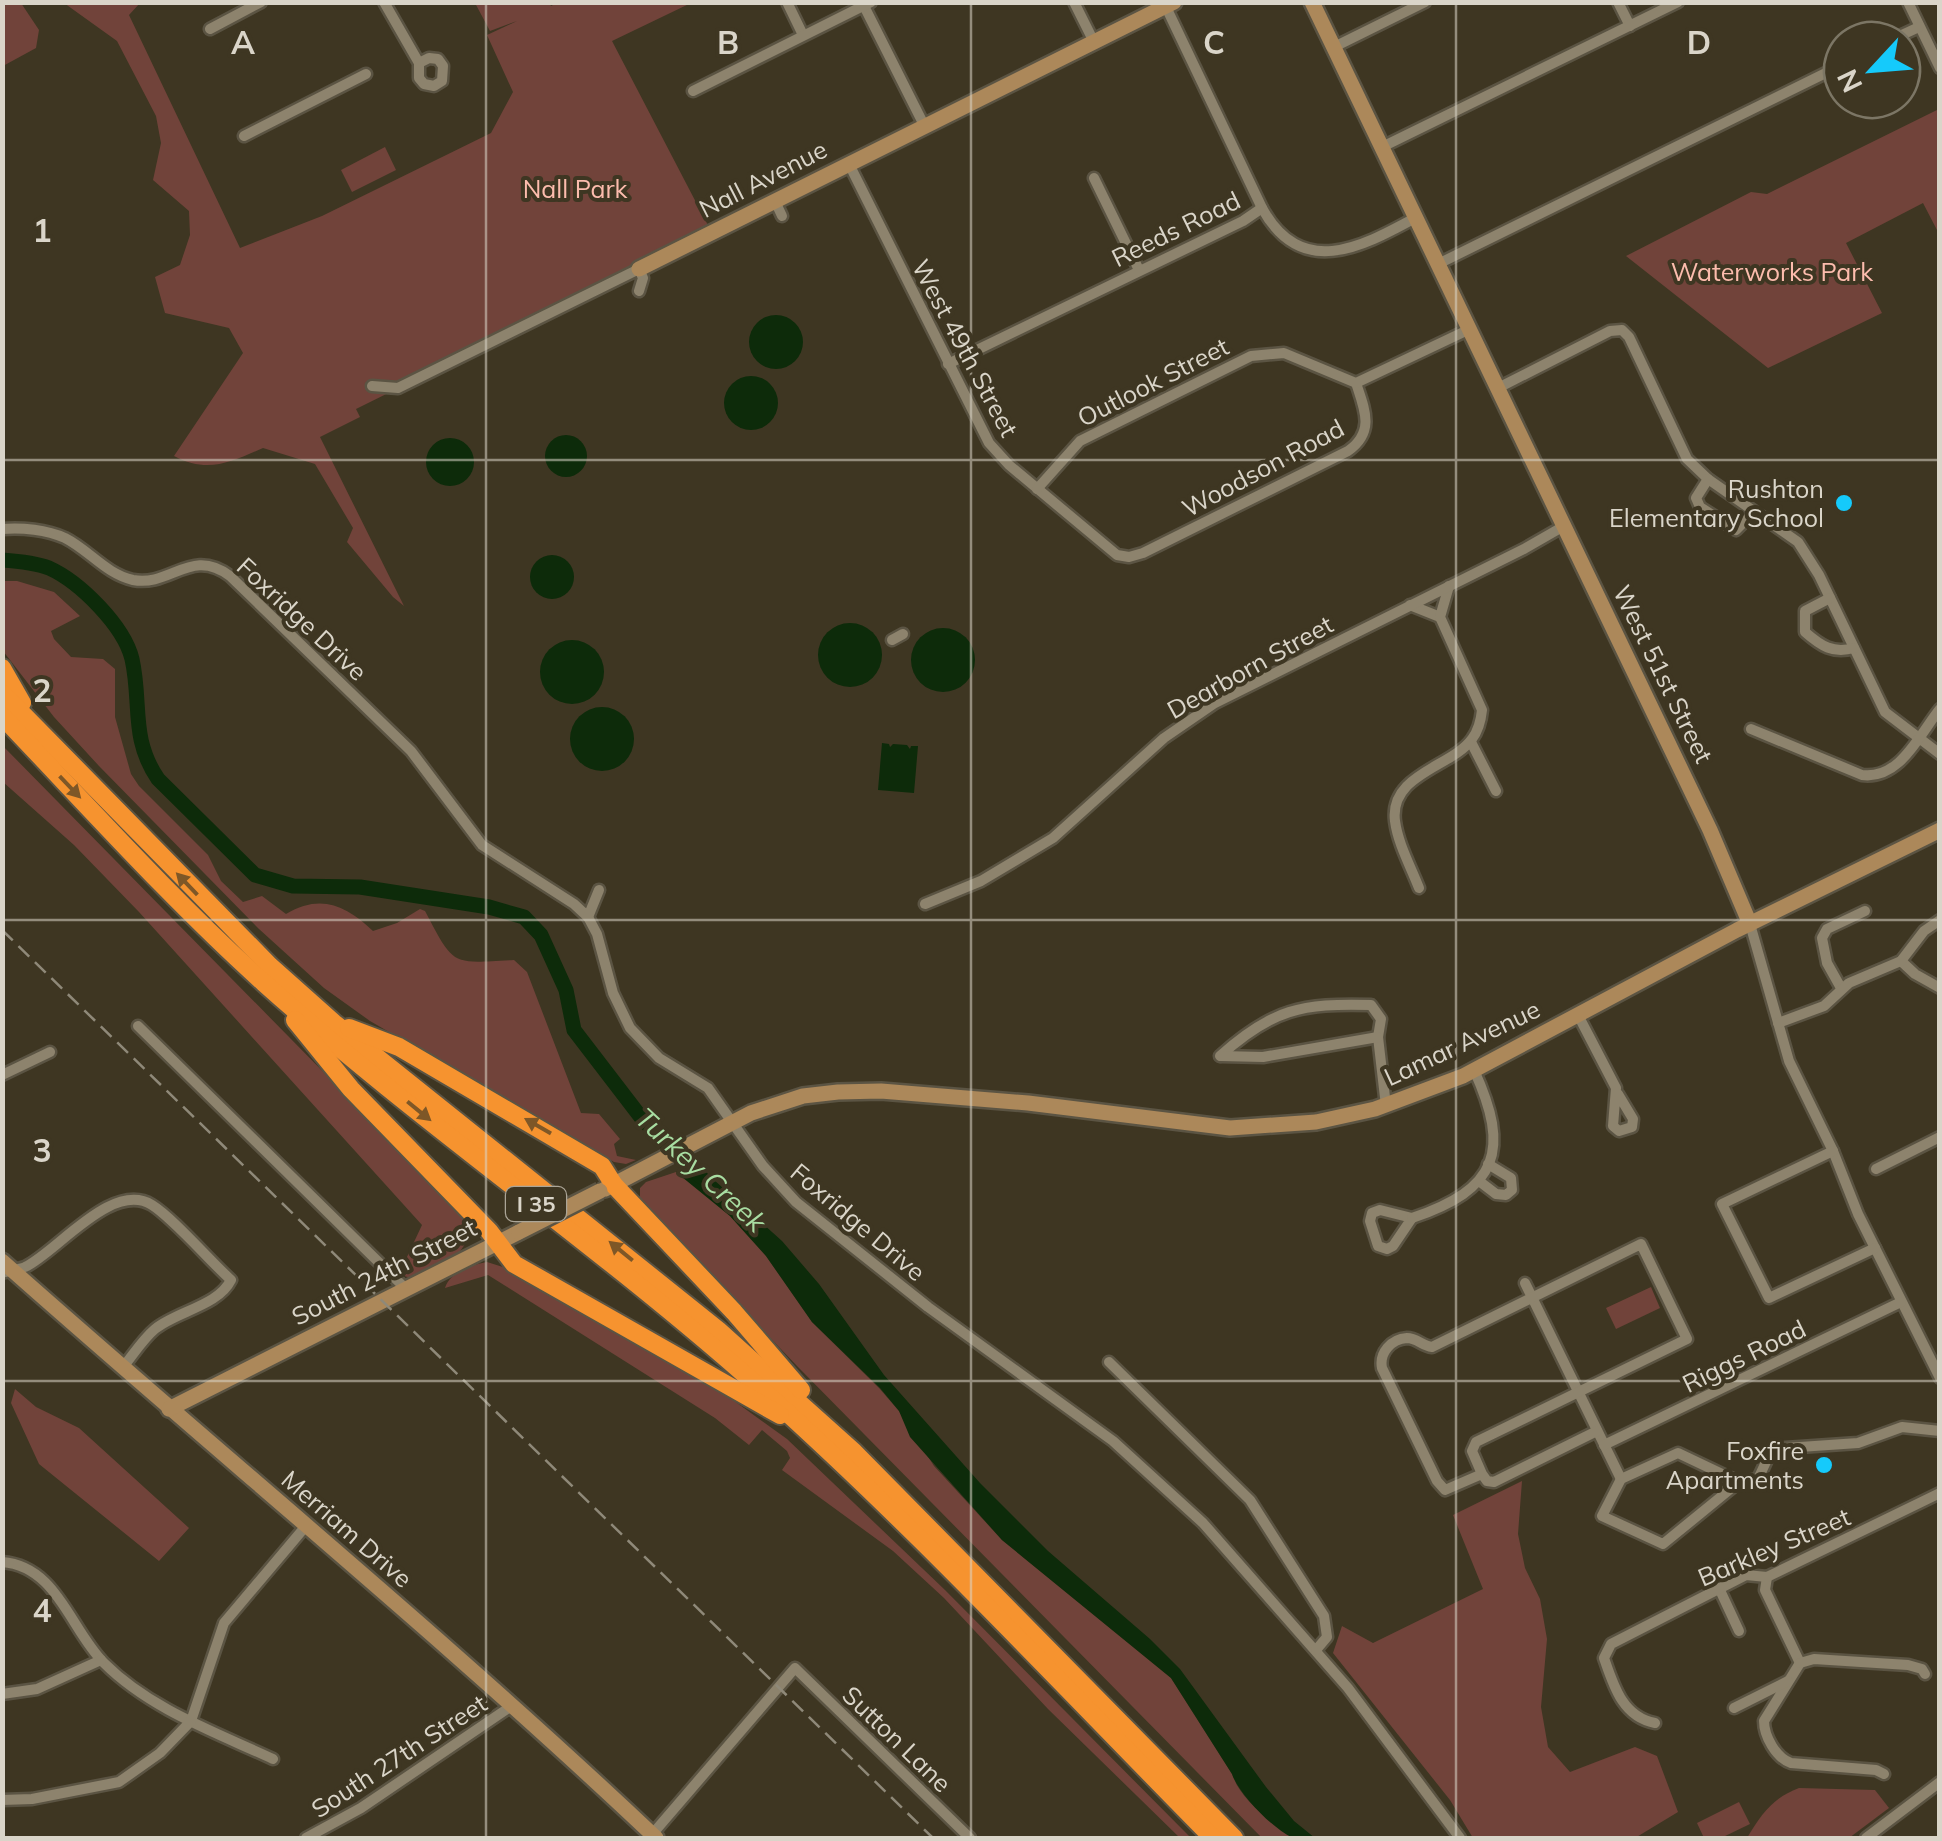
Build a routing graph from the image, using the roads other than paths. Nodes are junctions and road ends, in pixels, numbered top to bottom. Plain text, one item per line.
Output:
1 (261, 2) edge
2 (384, 2) edge
3 (787, 2) edge
4 (1074, 2) edge
5 (1312, 2) edge
6 (1425, 2) edge
7 (1618, 2) edge
8 (1678, 2) edge
9 (868, 4) edge
10 (1170, 5) edge
11 (1630, 26) junction
12 (210, 29) dead end
13 (1922, 30) edge
14 (803, 36) junction
15 (1094, 42) junction
16 (1334, 47) junction
17 (418, 64) dead end
18 (1940, 68) edge
19 (366, 74) dead end
20 (1822, 74) edge
21 (693, 91) dead end
22 (925, 127) junction
23 (244, 136) dead end
24 (1382, 147) junction
25 (849, 164) junction
26 (1094, 178) dead end
27 (774, 200) junction
28 (1262, 208) junction
29 (782, 216) dead end
30 (1415, 218) junction
31 (1438, 264) junction
32 (639, 270) junction
33 (1139, 270) junction
34 (638, 291) dead end
35 (1470, 329) junction
36 (948, 364) junction
37 (1356, 383) junction
38 (372, 386) dead end
39 (1498, 388) junction
40 (1708, 479) junction
41 (1036, 489) junction
42 (1754, 512) junction
43 (1564, 526) junction
44 (2, 529) edge
45 (1129, 557) joint
46 (1449, 586) junction
47 (1830, 598) junction
48 (1410, 606) junction
49 (1440, 617) junction
50 (1854, 648) junction
51 (2, 668) edge
52 (2, 693) edge
53 (1940, 710) edge
54 (2, 716) edge
55 (38, 729) junction
56 (1751, 730) dead end
57 (1917, 738) junction
58 (1471, 742) junction
59 (1940, 754) edge
60 (1496, 790) dead end
61 (1940, 830) edge
62 (1418, 888) dead end
63 (599, 890) dead end
64 (925, 904) dead end
65 (1864, 911) dead end
66 (588, 917) junction
67 (1940, 920) edge
68 (1750, 924) junction
69 (1901, 961) junction
70 (262, 982) junction
71 (1841, 988) junction
72 (1940, 988) edge
73 (1578, 1015) junction
74 (334, 1022) junction
75 (1778, 1022) junction
76 (138, 1026) dead end
77 (1378, 1038) junction
78 (50, 1052) dead end
79 (1474, 1070) junction
80 (2, 1075) edge
81 (1618, 1094) dead end
82 (1386, 1106) junction
83 (734, 1122) junction
84 (1940, 1137) edge
85 (1833, 1151) junction
86 (675, 1152) joint
87 (1488, 1164) junction
88 (1876, 1168) dead end
89 (1479, 1181) junction
90 (607, 1188) junction
91 (1412, 1218) junction
92 (498, 1242) junction
93 (1875, 1248) junction
94 (6, 1267) edge
95 (1526, 1283) dead end
96 (406, 1289) junction
97 (1532, 1297) junction
98 (1901, 1302) junction
99 (1109, 1362) dead end
100 (123, 1367) junction
101 (1940, 1378) edge
102 (1579, 1392) junction
103 (169, 1410) junction
104 (807, 1430) junction
105 (1597, 1431) junction
106 (1940, 1432) edge
107 (1604, 1446) junction
108 (854, 1452) junction
109 (1482, 1474) junction
110 (1621, 1480) junction
111 (1739, 1482) junction
112 (1940, 1493) edge
113 (306, 1527) junction
114 (2, 1562) edge
115 (1767, 1577) junction
116 (1719, 1588) junction
117 (1740, 1632) dead end
118 (1316, 1650) junction
119 (101, 1660) junction
120 (1800, 1663) junction
121 (1925, 1674) dead end
122 (1788, 1680) junction
123 (2, 1694) edge
124 (513, 1705) junction
125 (1734, 1708) dead end
126 (191, 1721) junction
127 (1655, 1723) dead end
128 (273, 1759) dead end
129 (1884, 1774) dead end
130 (1940, 1782) edge
131 (2, 1800) edge
132 (652, 1837) edge
133 (306, 1838) edge
134 (970, 1838) edge
135 (1212, 1838) edge
136 (1234, 1838) edge
137 (1460, 1838) edge
138 (1866, 1838) edge

1 - 12 street
2 - 17 street
3 - 14 street
4 - 15 street
5 - 16 street, West 51st Street
6 - 16 street
7 - 11 street
8 - 11 street
9 - 14 street
9 - 22 street
10 - 15 street, Nall Avenue
10 - 28 street
11 - 24 street
13 - 18 street
14 - 21 street
15 - 22 street, Nall Avenue
16 - 24 street, West 51st Street
19 - 23 street
20 - 31 street
22 - 25 street, Nall Avenue
24 - 30 street, West 51st Street
25 - 27 street, Nall Avenue
25 - 36 street, West 49th Street
26 - 33 street
27 - 29 street
27 - 32 street, Nall Avenue
28 - 30 street, Reeds Road
28 - 33 street, Reeds Road
30 - 31 street, West 51st Street
31 - 35 street, West 51st Street
32 - 34 street
32 - 38 street, Nall Avenue
33 - 36 street, Reeds Road
35 - 37 street
35 - 39 street, West 51st Street
36 - 41 street, West 49th Street
37 - 41 street, Outlook Street
37 - 45 street, Woodson Road
39 - 40 street
39 - 43 street, West 51st Street
40 - 42 street
40 - 42 street
41 - 45 street, West 49th Street
42 - 47 street
43 - 46 street, Dearborn Street
43 - 68 street, West 51st Street
44 - 66 street, Foxridge Drive
46 - 48 street, Dearborn Street
46 - 49 street
47 - 50 street
47 - 50 street
48 - 49 street
48 - 64 street, Dearborn Street
49 - 58 street
50 - 57 street
51 - 55 highway
52 - 55 highway, I 35
53 - 57 street
54 -> 70 highway, I 35
74 -> 55 highway, I 35
56 - 57 street
57 - 59 street
58 - 60 street
58 - 62 street
61 - 68 street, Lamar Avenue
63 - 66 street
65 - 71 street
66 - 83 street, Foxridge Drive
67 - 69 street
68 - 73 street, Lamar Avenue
68 - 75 street, West 51st Street
69 - 71 street
69 - 72 street
70 - 92 highway
70 -> 104 highway, I 35
71 - 75 street
73 - 79 street, Lamar Avenue
73 - 81 street
90 -> 74 highway
108 -> 74 highway, I 35
75 - 85 street, West 51st Street
76 - 96 street
77 - 77 street
77 - 82 street
78 - 80 street
79 - 82 street, Lamar Avenue
79 - 87 street
82 - 83 street, Lamar Avenue
83 - 86 street, Lamar Avenue
83 - 118 street, Foxridge Drive
84 - 88 street
85 - 93 street, West 51st Street
85 - 93 street
86 - 90 street, South 24th Street
87 - 89 street
87 - 89 street
89 - 91 street
90 - 92 street, South 24th Street, bridge
90 - 108 highway
91 - 91 street
92 - 96 street, South 24th Street
92 - 104 highway
93 - 98 street, West 51st Street
94 - 100 street, Merriam Drive
94 - 100 street
95 - 97 street
96 - 103 street, South 24th Street
97 - 102 street
97 - 102 street
97 - 109 street
98 - 101 street, West 51st Street
98 - 107 street, Riggs Road
99 - 118 street
100 - 103 street, Merriam Drive
102 - 105 street
102 - 109 street
103 - 113 street, Merriam Drive
104 - 135 highway, I 35
105 - 107 street
105 - 109 street
106 - 111 street
107 - 110 street
108 - 136 highway, I 35
110 - 111 street
110 - 111 street
112 - 115 street, Barkley Street
113 - 124 street, Merriam Drive
113 - 126 street
114 - 119 street
115 - 116 street, Barkley Street
115 - 120 street
116 - 117 street
116 - 127 street, Barkley Street
118 - 137 street, Foxridge Drive
119 - 123 street
119 - 126 street
120 - 121 street
120 - 122 street
122 - 125 street
122 - 129 street
124 - 132 street, Merriam Drive
124 - 133 street, South 27th Street
126 - 128 street
126 - 131 street
130 - 138 street
132 - 134 street, Sutton Lane

